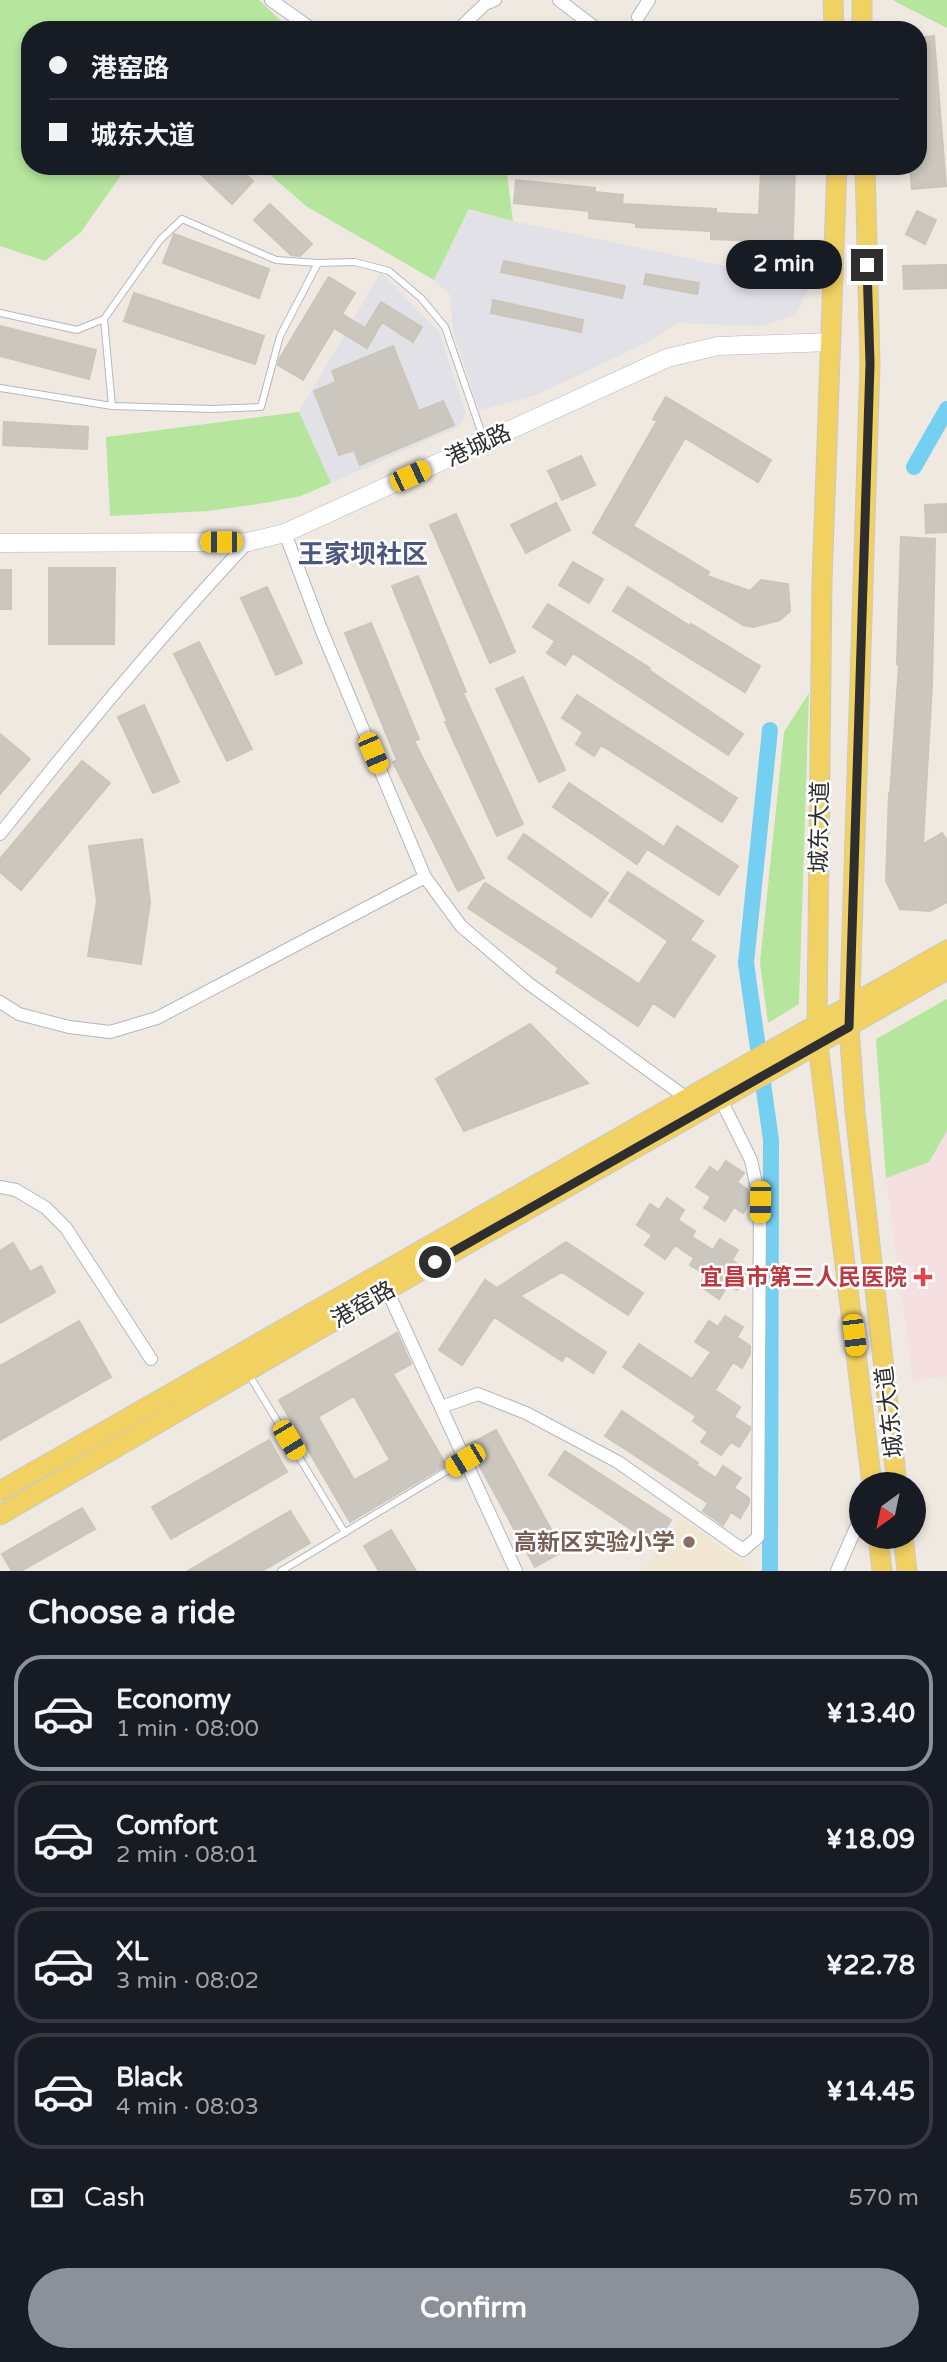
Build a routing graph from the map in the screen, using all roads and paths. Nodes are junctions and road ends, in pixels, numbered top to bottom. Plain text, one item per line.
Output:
1 (271, 0) edge
2 (495, 0) edge
3 (559, 0) edge
4 (649, 0) edge
5 (833, 0) edge
6 (862, 0) edge
7 (638, 18) dead end
8 (300, 21) edge
9 (467, 21) edge
10 (586, 21) edge
11 (834, 21) edge
12 (862, 21) edge
13 (837, 175) edge
14 (865, 175) edge
15 (318, 264) junction
16 (0, 313) edge
17 (104, 319) junction
18 (831, 342) junction
19 (0, 388) edge
20 (111, 406) junction
21 (484, 442) junction
22 (285, 533) junction
23 (0, 542) edge
24 (248, 542) junction
25 (0, 834) edge
26 (425, 877) junction
27 (947, 950) edge
28 (947, 970) edge
29 (0, 1002) edge
30 (849, 1006) junction
31 (817, 1022) junction
32 (849, 1027) junction
33 (818, 1045) junction
34 (787, 1051) junction
35 (725, 1091) junction
36 (688, 1099) junction
37 (0, 1187) edge
38 (387, 1290) junction
39 (151, 1359) dead end
40 (247, 1371) junction
41 (441, 1408) junction
42 (465, 1460) junction
43 (871, 1472) edge
44 (896, 1472) edge
45 (0, 1490) edge
46 (0, 1515) edge
47 (345, 1533) junction
48 (849, 1544) edge
49 (879, 1549) edge
50 (904, 1549) edge
51 (281, 1571) edge
52 (516, 1571) edge
53 (837, 1571) edge
54 (882, 1571) edge
55 (907, 1571) edge

1 - 8 street
2 - 9 street
3 - 10 street
4 - 7 street
5 - 11 main road
6 - 12 main road
13 - 18 main road, 城东大道
14 - 30 main road, 城东大道
15 - 17 lane
15 - 20 lane
15 - 21 lane
16 - 17 lane
17 - 20 lane
18 - 21 street, 港城路
18 - 31 main road, 城东大道
19 - 20 lane
21 - 22 street, 港城路
22 - 24 street, 港城路
22 - 26 street
23 - 24 street, 港城路
24 - 25 street
26 - 29 street
26 - 36 street
27 - 30 main road, 港窑路
28 - 32 main road, 港窑路
30 - 31 main road, 港窑路
30 - 32 main road, 城东大道
31 - 33 main road, 城东大道
31 - 34 main road, 港窑路
32 - 33 main road, 港窑路
32 - 44 main road, 城东大道
33 - 34 main road, 港窑路
33 - 43 main road, 城东大道
34 - 35 main road, 港窑路
35 - 36 main road, 港窑路
35 - 38 main road, 港窑路
35 - 41 street
36 - 45 main road, 港窑路
37 - 39 street
38 - 40 main road, 港窑路
38 - 41 street
40 - 46 main road, 港窑路
40 - 47 lane
41 - 42 street
42 - 47 lane
42 - 52 street
47 - 51 lane
48 - 53 street
49 - 54 main road
50 - 55 main road

